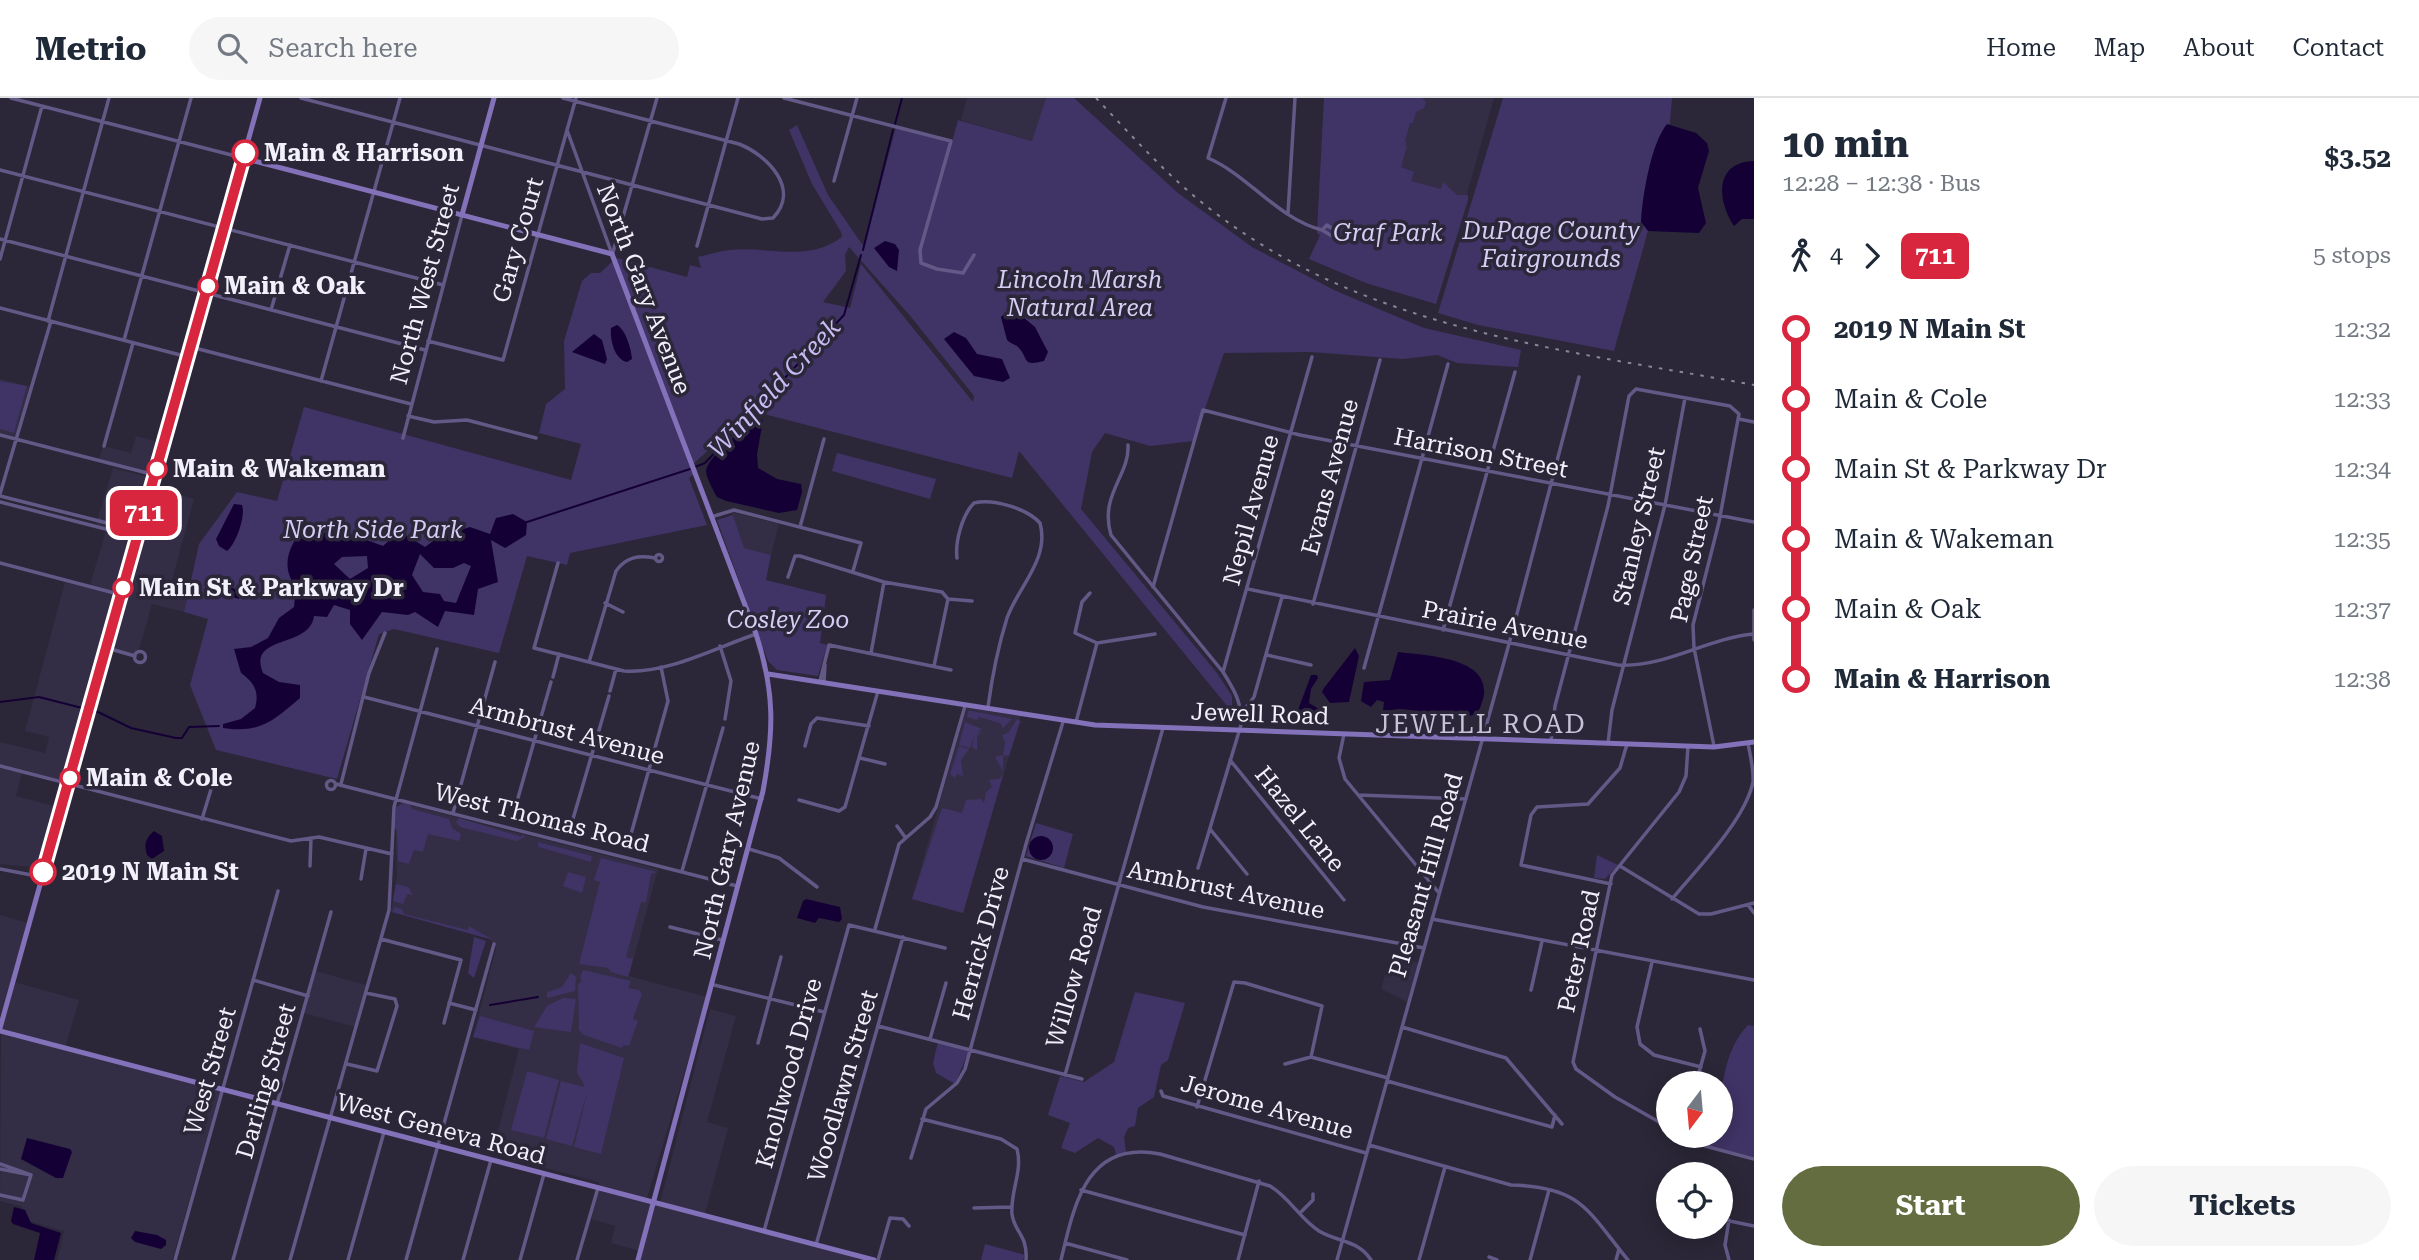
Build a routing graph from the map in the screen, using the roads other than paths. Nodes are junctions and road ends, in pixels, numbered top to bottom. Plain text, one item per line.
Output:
1 (11, 98) edge
2 (109, 98) edge
3 (191, 98) edge
4 (260, 98) edge
5 (301, 98) edge
6 (400, 98) edge
7 (494, 98) edge
8 (564, 98) edge
9 (657, 98) edge
10 (738, 98) edge
11 (784, 98) edge
12 (857, 98) edge
13 (1226, 98) edge
14 (1295, 98) edge
15 (575, 99) edge
16 (796, 100) edge
17 (42, 106) junction
18 (852, 116) junction
19 (650, 121) junction
20 (103, 122) junction
21 (393, 122) junction
22 (567, 130) junction
23 (726, 141) junction
24 (178, 142) junction
25 (481, 146) junction
26 (243, 158) junction
27 (557, 166) junction
28 (0, 170) edge
29 (582, 173) junction
30 (23, 176) junction
31 (834, 181) dead end
32 (632, 185) junction
33 (84, 192) junction
34 (374, 192) junction
35 (708, 205) junction
36 (159, 211) junction
37 (1288, 213) junction
38 (462, 215) junction
39 (224, 228) junction
40 (1320, 230) dead end
41 (538, 234) junction
42 (3, 240) edge
43 (289, 245) junction
44 (697, 246) dead end
45 (612, 254) junction
46 (974, 255) dead end
47 (66, 256) junction
48 (0, 259) edge
49 (355, 262) junction
50 (141, 276) junction
51 (443, 285) junction
52 (206, 293) junction
53 (0, 308) edge
54 (271, 310) junction
55 (49, 321) junction
56 (337, 327) junction
57 (124, 340) junction
58 (428, 341) junction
59 (133, 342) junction
60 (191, 346) junction
61 (425, 350) junction
62 (188, 357) junction
63 (1312, 357) dead end
64 (1380, 360) dead end
65 (1448, 364) dead end
66 (1515, 372) dead end
67 (1579, 377) dead end
68 (321, 381) junction
69 (1685, 398) junction
70 (411, 404) junction
71 (408, 416) junction
72 (1739, 419) junction
73 (1754, 422) edge
74 (1291, 433) junction
75 (0, 435) edge
76 (403, 438) dead end
77 (536, 438) dead end
78 (16, 439) junction
79 (824, 439) dead end
80 (1128, 445) dead end
81 (104, 446) dead end
82 (1357, 447) junction
83 (1422, 460) junction
84 (1487, 473) junction
85 (155, 475) junction
86 (1550, 485) junction
87 (1610, 495) junction
88 (0, 497) edge
89 (1665, 505) junction
90 (1720, 515) junction
91 (711, 517) junction
92 (1754, 522) edge
93 (800, 527) junction
94 (138, 534) junction
95 (655, 558) dead end
96 (957, 558) dead end
97 (0, 563) edge
98 (558, 563) dead end
99 (853, 571) junction
100 (788, 577) dead end
101 (884, 582) junction
102 (1153, 587) junction
103 (1248, 589) junction
104 (1090, 593) dead end
105 (122, 595) junction
106 (1282, 597) junction
107 (948, 599) junction
108 (972, 601) dead end
109 (605, 603) junction
110 (1313, 604) junction
111 (1754, 610) edge
112 (623, 612) dead end
113 (1377, 618) junction
114 (1443, 630) junction
115 (385, 633) dead end
116 (756, 634) junction
117 (1155, 634) dead end
118 (1754, 634) edge
119 (1754, 640) edge
120 (1097, 643) junction
121 (1509, 644) junction
122 (720, 646) junction
123 (107, 648) junction
124 (1694, 648) junction
125 (437, 649) dead end
126 (871, 653) junction
127 (559, 654) junction
128 (1267, 655) junction
129 (135, 656) dead end
130 (1568, 656) junction
131 (495, 662) dead end
132 (589, 662) junction
133 (1311, 665) dead end
134 (934, 666) junction
135 (1623, 666) junction
136 (661, 667) junction
137 (1363, 668) dead end
138 (615, 669) junction
139 (951, 670) dead end
140 (1223, 673) junction
141 (768, 674) junction
142 (822, 681) junction
143 (878, 691) junction
144 (364, 697) junction
145 (965, 706) junction
146 (988, 709) junction
147 (419, 711) junction
148 (1241, 714) junction
149 (725, 719) dead end
150 (1063, 722) junction
151 (1076, 723) junction
152 (477, 726) junction
153 (869, 726) junction
154 (723, 728) dead end
155 (1163, 728) junction
156 (1239, 730) junction
157 (1344, 734) junction
158 (1482, 739) junction
159 (534, 741) junction
160 (1551, 741) junction
161 (1608, 743) junction
162 (1751, 743) edge
163 (1627, 744) junction
164 (805, 746) dead end
165 (1688, 746) junction
166 (1714, 747) junction
167 (592, 756) junction
168 (860, 758) junction
169 (1230, 760) junction
170 (885, 764) dead end
171 (0, 766) edge
172 (649, 771) junction
173 (68, 783) junction
174 (706, 785) junction
175 (212, 786) dead end
176 (1358, 795) junction
177 (396, 798) junction
178 (762, 799) junction
179 (1466, 799) junction
180 (799, 800) dead end
181 (514, 812) dead end
182 (453, 813) junction
183 (202, 818) junction
184 (897, 826) dead end
185 (570, 830) dead end
186 (1210, 830) junction
187 (905, 837) junction
188 (311, 838) junction
189 (628, 845) dead end
190 (366, 849) junction
191 (749, 849) junction
192 (392, 854) junction
193 (1022, 859) junction
194 (310, 866) dead end
195 (1619, 866) junction
196 (1198, 868) dead end
197 (0, 869) edge
198 (682, 872) junction
199 (1247, 874) dead end
200 (42, 877) junction
201 (360, 879) dead end
202 (1118, 884) junction
203 (1611, 884) junction
204 (739, 887) junction
205 (817, 887) dead end
206 (278, 891) dead end
207 (1439, 894) junction
208 (1672, 899) junction
209 (1344, 900) dead end
210 (1754, 903) edge
211 (1748, 905) junction
212 (331, 912) dead end
213 (1754, 913) edge
214 (1432, 919) junction
215 (670, 927) dead end
216 (875, 929) junction
217 (903, 937) junction
218 (381, 939) junction
219 (725, 941) junction
220 (1542, 941) junction
221 (494, 944) dead end
222 (945, 948) dead end
223 (1424, 948) junction
224 (1598, 951) junction
225 (781, 957) dead end
226 (1653, 962) junction
227 (253, 980) junction
228 (1754, 980) edge
229 (946, 983) dead end
230 (714, 985) junction
231 (1531, 990) dead end
232 (366, 993) junction
233 (308, 996) junction
234 (770, 998) junction
235 (449, 1003) junction
236 (476, 1010) junction
237 (824, 1012) junction
238 (444, 1023) dead end
239 (878, 1026) junction
240 (1402, 1027) junction
241 (1700, 1029) dead end
242 (0, 1030) edge
243 (930, 1039) junction
244 (758, 1043) dead end
245 (970, 1050) junction
246 (1311, 1057) junction
247 (346, 1064) junction
248 (1285, 1064) dead end
249 (1701, 1067) junction
250 (1700, 1071) edge
251 (1065, 1075) junction
252 (1082, 1079) dead end
253 (1387, 1080) junction
254 (223, 1090) junction
255 (1161, 1091) dead end
256 (278, 1104) junction
257 (1197, 1107) junction
258 (1555, 1115) junction
259 (331, 1118) junction
260 (922, 1119) junction
261 (1656, 1120) edge
262 (1563, 1124) dead end
263 (384, 1132) junction
264 (1368, 1145) junction
265 (438, 1146) junction
266 (1713, 1148) edge
267 (1366, 1153) junction
268 (911, 1158) dead end
269 (1754, 1159) edge
270 (491, 1160) junction
271 (0, 1164) edge
272 (1445, 1167) junction
273 (0, 1169) edge
274 (544, 1174) junction
275 (31, 1175) junction
276 (1259, 1181) junction
277 (598, 1188) junction
278 (1081, 1190) junction
279 (1549, 1190) junction
280 (1313, 1194) dead end
281 (0, 1195) edge
282 (653, 1203) junction
283 (1012, 1207) junction
284 (974, 1208) dead end
285 (1300, 1213) junction
286 (1733, 1221) edge
287 (909, 1226) dead end
288 (1754, 1226) edge
289 (764, 1231) junction
290 (1245, 1235) junction
291 (1726, 1239) edge
292 (1342, 1240) junction
293 (1065, 1243) junction
294 (816, 1245) junction
295 (1619, 1249) junction
296 (1489, 1257) dead end
297 (175, 1260) edge
298 (233, 1260) edge
299 (290, 1260) edge
300 (348, 1260) edge
301 (406, 1260) edge
302 (463, 1260) edge
303 (520, 1260) edge
304 (577, 1260) edge
305 (638, 1260) edge
306 (876, 1260) edge
307 (1026, 1260) edge
308 (1061, 1260) edge
309 (1124, 1260) edge
310 (1238, 1260) edge
311 (1337, 1260) edge
312 (1371, 1260) edge
313 (1419, 1260) edge
314 (1497, 1260) edge
315 (1530, 1260) edge
316 (1616, 1260) edge
317 (1628, 1260) edge
318 (1729, 1260) edge

1 - 17 street
2 - 20 street
3 - 24 street
4 - 26 street
5 - 21 street
6 - 21 street
7 - 25 street, North West Street
8 - 15 street
9 - 19 street
10 - 23 street
11 - 16 street
12 - 18 street
13 - 37 street
14 - 37 street
15 - 19 street
15 - 22 street
16 - 18 street
17 - 20 street
17 - 30 street
18 - 31 street
18 - 46 street
19 - 23 street
19 - 32 street
20 - 24 street
20 - 33 street
21 - 25 street
21 - 34 street
22 - 27 street, Gary Court
22 - 29 street, North Gary Avenue
23 - 35 street
23 - 35 street
24 - 26 street
24 - 36 street
25 - 27 street
25 - 38 street, North West Street
26 - 34 street
26 - 39 street
27 - 29 street
27 - 41 street, Gary Court
28 - 30 street
29 - 32 street
29 - 45 street, North Gary Avenue
30 - 33 street
30 - 42 street
32 - 35 street
32 - 45 street
33 - 36 street
33 - 47 street
34 - 38 street
34 - 49 street
35 - 44 street
36 - 39 street
36 - 50 street
37 - 40 street
38 - 41 street
38 - 51 street, North West Street
39 - 43 street
39 - 52 street
41 - 45 street
41 - 58 street, Gary Court
42 - 47 street
42 - 48 street
43 - 49 street
43 - 54 street
45 - 91 street, North Gary Avenue
47 - 50 street
47 - 55 street
49 - 51 street
49 - 56 street
50 - 52 street
50 - 57 street
51 - 58 street, North West Street
52 - 54 street
52 - 60 street
53 - 55 street
54 - 56 street
55 - 57 street
55 - 78 street
56 - 61 street
56 - 68 street
57 - 59 street
58 - 61 street, North West Street
59 - 62 street
59 - 81 street
60 - 62 street
60 - 68 street
61 - 70 street, North West Street
62 - 85 street
63 - 74 street, Nepil Avenue
64 - 82 street, Evans Avenue
65 - 83 street
66 - 84 street
67 - 86 street, Pleasant Hill Road
68 - 70 street
69 - 72 street
69 - 87 street
69 - 89 street, Stanley Street
70 - 71 street, North West Street
71 - 76 street, North West Street
71 - 77 street
72 - 73 street
72 - 90 street, Page Street
74 - 82 street, Harrison Street
74 - 102 street, Harrison Street
74 - 103 street, Nepil Avenue
75 - 78 street
78 - 85 street
78 - 88 street
79 - 93 street
80 - 102 street
82 - 83 street, Harrison Street
82 - 110 street, Evans Avenue
83 - 84 street, Harrison Street
83 - 113 street
84 - 86 street, Harrison Street
84 - 114 street
85 - 94 street
86 - 87 street, Harrison Street
86 - 121 street, Pleasant Hill Road
87 - 89 street, Harrison Street
87 - 130 street
88 - 94 street
89 - 90 street, Harrison Street
89 - 135 street, Stanley Street
90 - 92 street, Harrison Street
90 - 124 street, Page Street
91 - 93 street
91 - 116 street, North Gary Avenue
93 - 99 street
94 - 105 street
95 - 109 street
96 - 146 street
97 - 105 street
98 - 127 street
99 - 100 street
99 - 101 street
101 - 107 street
101 - 126 street
102 - 140 street
103 - 106 street, Prairie Avenue
103 - 140 street, Nepil Avenue
104 - 120 street
105 - 123 street
106 - 110 street, Prairie Avenue
106 - 128 street
107 - 108 street
107 - 134 street
109 - 112 street
109 - 132 street
110 - 113 street, Prairie Avenue
111 - 118 street
113 - 114 street, Prairie Avenue
113 - 137 street
114 - 121 street, Prairie Avenue
115 - 144 street
116 - 122 street
116 - 141 street, North Gary Avenue
117 - 120 street
118 - 119 street
118 - 124 street, Prairie Avenue
120 - 151 street
121 - 130 street, Prairie Avenue
121 - 158 street, Pleasant Hill Road
122 - 136 street
122 - 149 street
123 - 129 street
123 - 173 street
124 - 135 street, Prairie Avenue
124 - 166 street, Page Street
125 - 147 street
126 - 134 street
126 - 142 street
127 - 132 street
127 - 159 street
128 - 133 street
128 - 148 street
130 - 135 street, Prairie Avenue
130 - 160 street
131 - 152 street
132 - 138 street
134 - 139 street
135 - 161 street, Stanley Street
136 - 138 street
136 - 172 street
138 - 167 street
140 - 148 street
141 - 142 street, Jewell Road
141 - 178 street, North Gary Avenue
142 - 143 street, Jewell Road
143 - 145 street, Jewell Road
143 - 153 street
144 - 147 street, Armbrust Avenue
144 - 177 street, West Thomas Road
145 - 146 street, Jewell Road
145 - 187 street
146 - 150 street, Jewell Road
147 - 152 street, Armbrust Avenue
147 - 177 street
148 - 156 street
150 - 151 street, Jewell Road
150 - 193 street, Herrick Drive
151 - 155 street, Jewell Road
152 - 159 street, Armbrust Avenue
152 - 182 street
153 - 164 street
153 - 168 street
154 - 174 street
155 - 156 street, Jewell Road
155 - 202 street, Willow Road
156 - 157 street, Jewell Road
156 - 169 street
157 - 158 street, Jewell Road
157 - 176 street
158 - 160 street, Jewell Road
158 - 179 street, Pleasant Hill Road
159 - 167 street, Armbrust Avenue
159 - 181 street
160 - 161 street, Jewell Road
161 - 163 street, Jewell Road
162 - 166 street, Jewell Road
162 - 208 street
163 - 165 street, Jewell Road
163 - 203 street
165 - 166 street, Jewell Road
165 - 195 street, Peter Road
167 - 172 street, Armbrust Avenue
167 - 185 street
168 - 170 street
168 - 180 street
169 - 186 street
169 - 209 street, Hazel Lane
171 - 173 street
172 - 174 street, Armbrust Avenue
172 - 189 street
173 - 183 street
173 - 200 street
174 - 178 street, Armbrust Avenue
174 - 198 street
175 - 183 street
176 - 179 street
176 - 207 street
177 - 182 street, West Thomas Road
177 - 192 street
178 - 191 street, North Gary Avenue
179 - 207 street, Pleasant Hill Road
182 - 198 street, West Thomas Road
183 - 188 street
184 - 187 street
186 - 196 street
186 - 199 street
187 - 216 street
188 - 190 street
188 - 194 street
190 - 192 street
190 - 201 street
191 - 204 street, North Gary Avenue
191 - 205 street
192 - 218 street
193 - 202 street, Armbrust Avenue
193 - 245 street, Herrick Drive
195 - 203 street, Peter Road
195 - 208 street
197 - 200 street
198 - 204 street, West Thomas Road
200 - 242 street
202 - 223 street, Armbrust Avenue
202 - 251 street, Willow Road
203 - 224 street, Peter Road
204 - 219 street, North Gary Avenue
206 - 227 street, West Street
207 - 214 street, Pleasant Hill Road
208 - 211 street
210 - 211 street
211 - 213 street
212 - 233 street, Darling Street
214 - 220 street
214 - 223 street, Pleasant Hill Road
215 - 219 street
216 - 217 street
216 - 237 street, Knollwood Drive
217 - 222 street
217 - 239 street, Woodlawn Street
218 - 232 street
218 - 235 street
219 - 230 street, North Gary Avenue
220 - 224 street
220 - 231 street
221 - 236 street
223 - 240 street, Pleasant Hill Road
224 - 226 street
224 - 261 street, Peter Road
225 - 234 street
226 - 228 street
226 - 249 street
227 - 233 street
227 - 254 street, West Street
229 - 243 street
230 - 234 street
230 - 282 street, North Gary Avenue
232 - 247 street
232 - 247 street
233 - 256 street, Darling Street
234 - 237 street
234 - 244 street
235 - 236 street
235 - 238 street
236 - 265 street
237 - 289 street, Knollwood Drive
239 - 243 street
239 - 294 street, Woodlawn Street
240 - 253 street, Pleasant Hill Road
240 - 258 street
241 - 249 street
242 - 254 street, West Geneva Road
243 - 245 street
245 - 251 street
245 - 260 street, Herrick Drive
246 - 248 street
246 - 253 street
246 - 257 street
247 - 259 street
249 - 250 street
251 - 252 street
253 - 258 street
253 - 264 street, Pleasant Hill Road
254 - 256 street, West Geneva Road
254 - 297 street, West Street
255 - 257 street, Jerome Avenue
256 - 259 street, West Geneva Road
256 - 298 street, Darling Street
257 - 267 street, Jerome Avenue
258 - 262 street
259 - 263 street, West Geneva Road
259 - 299 street
260 - 268 street, Herrick Drive
260 - 283 street
263 - 265 street, West Geneva Road
263 - 300 street
264 - 267 street, Pleasant Hill Road
264 - 272 street, Jerome Avenue
265 - 270 street, West Geneva Road
265 - 301 street
266 - 269 street
267 - 292 street, Pleasant Hill Road
270 - 274 street, West Geneva Road
270 - 302 street
271 - 275 street
272 - 279 street, Jerome Avenue
272 - 313 street
273 - 275 street
274 - 277 street, West Geneva Road
274 - 303 street
275 - 281 street
276 - 278 street
276 - 285 street
276 - 290 street
277 - 282 street, West Geneva Road
277 - 304 street
278 - 290 street
278 - 293 street
279 - 295 street, Jerome Avenue
279 - 315 street
280 - 285 street
282 - 289 street, West Geneva Road
282 - 305 street, North Gary Avenue
283 - 284 street
283 - 307 street
285 - 292 street
286 - 288 street
287 - 306 street
289 - 294 street, West Geneva Road
290 - 310 street
291 - 318 street
292 - 311 street, Pleasant Hill Road
292 - 312 street
293 - 308 street
293 - 309 street
294 - 306 street, West Geneva Road
295 - 316 street
295 - 317 street, Jerome Avenue
296 - 314 street

